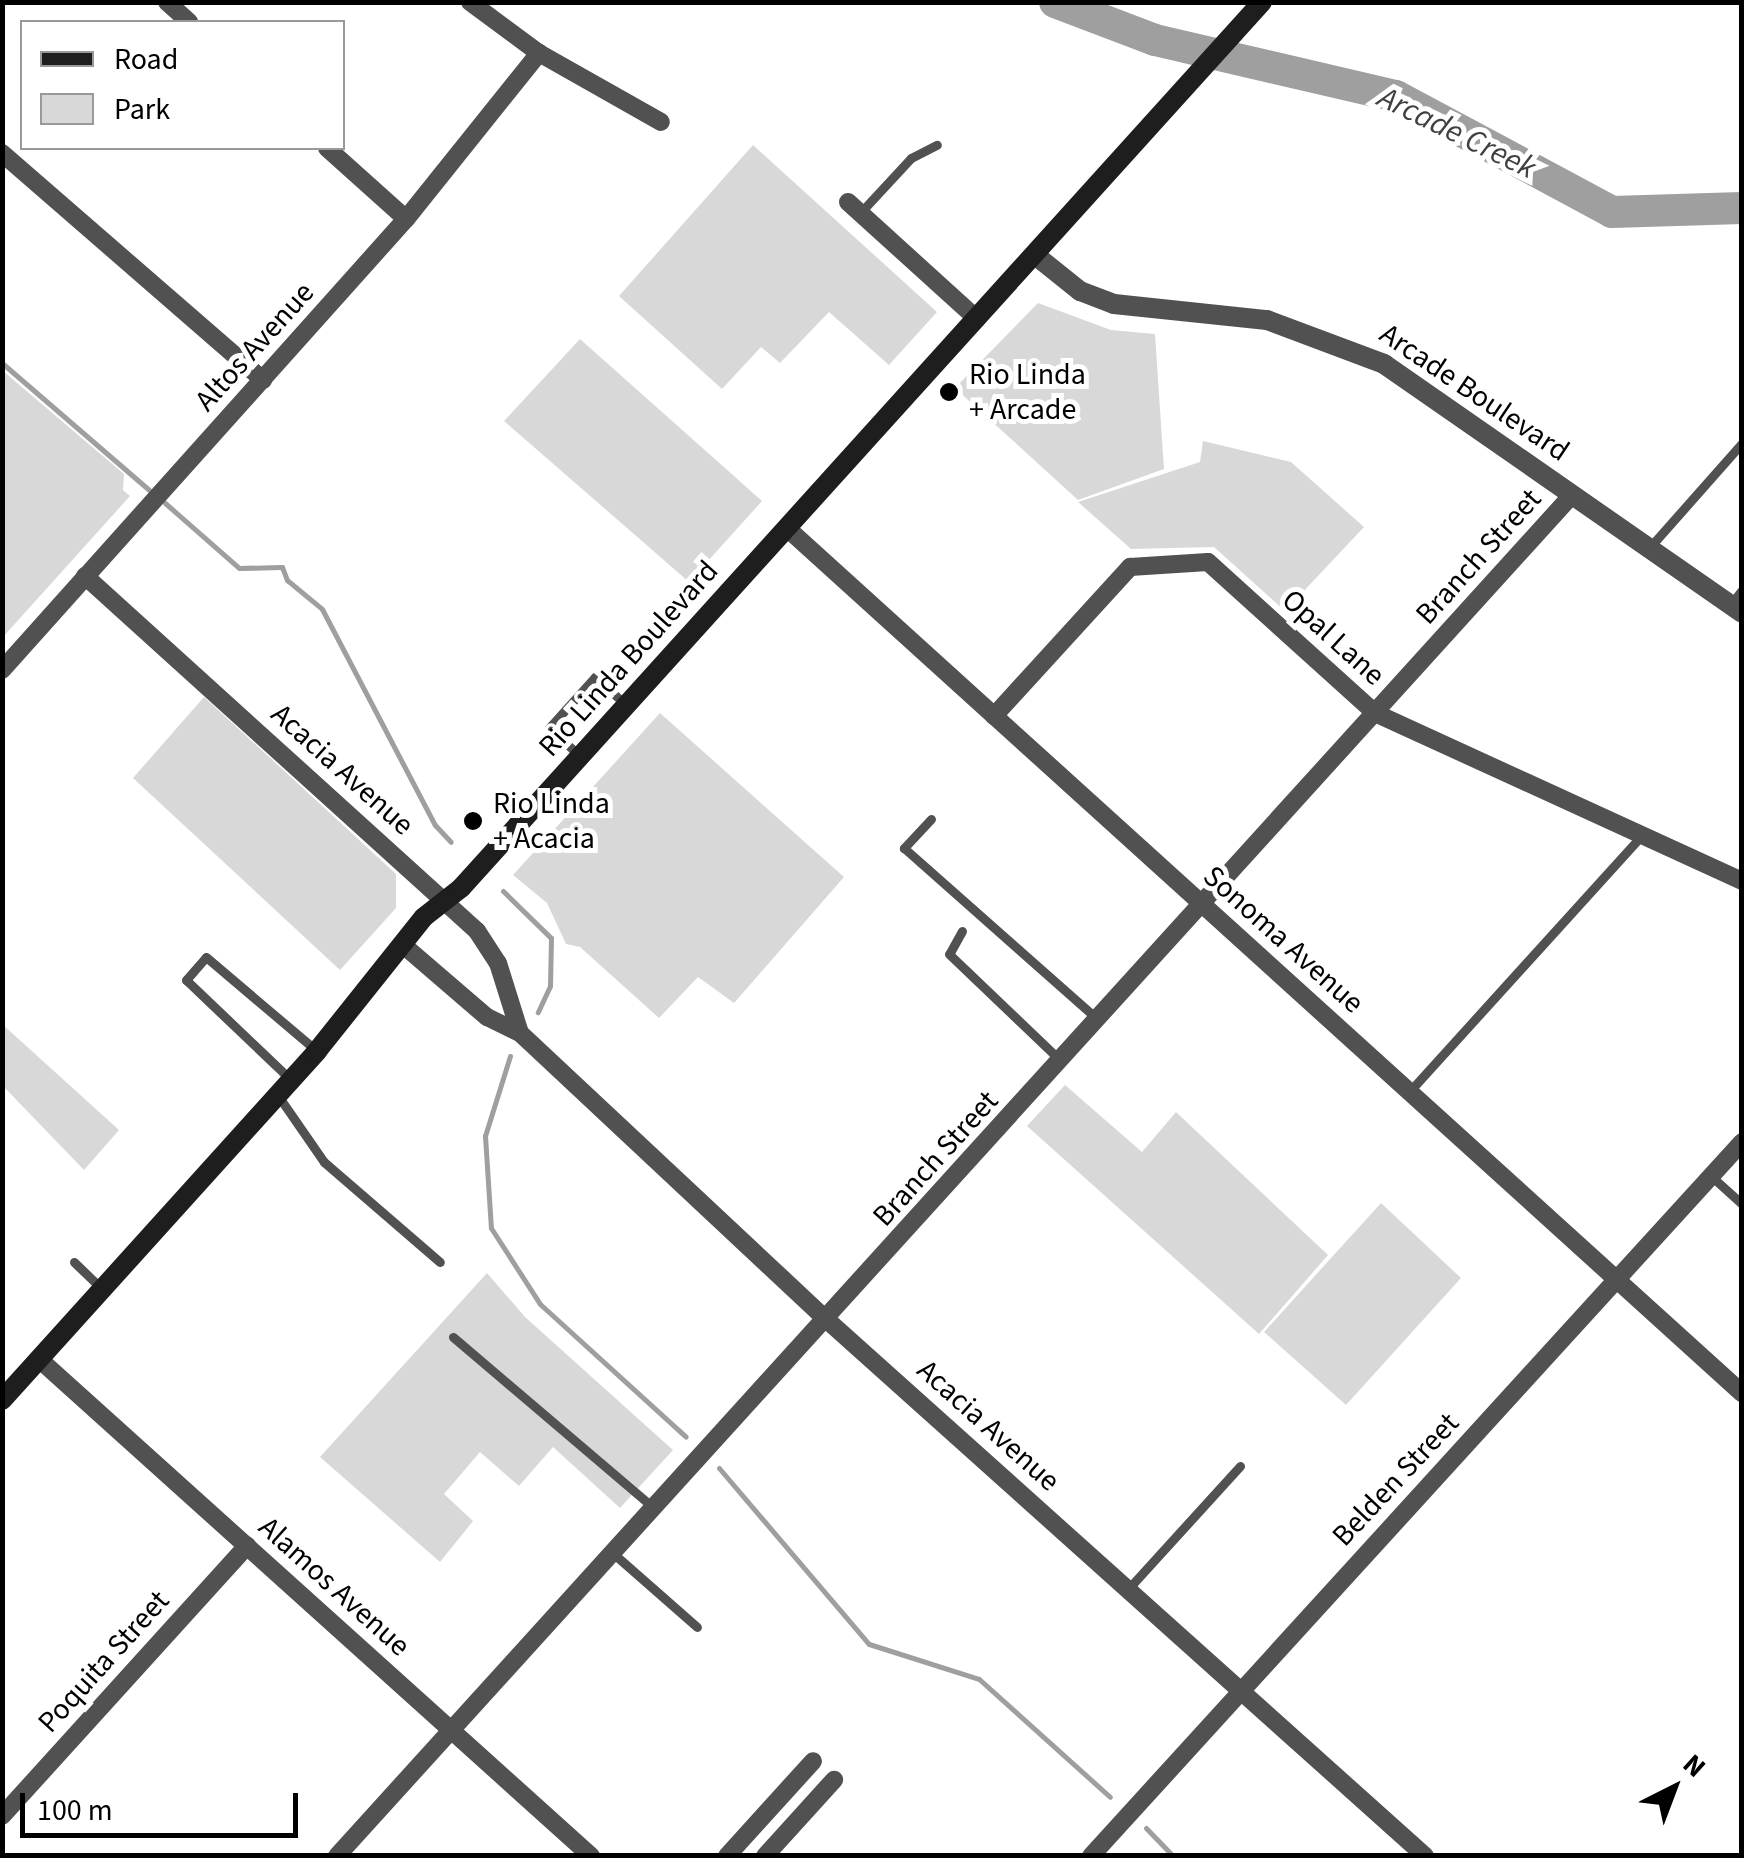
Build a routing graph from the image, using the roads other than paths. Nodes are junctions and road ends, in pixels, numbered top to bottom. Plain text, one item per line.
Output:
1 (167, 2) edge
2 (470, 2) edge
3 (1262, 2) edge
4 (187, 20) edge
5 (539, 53) junction
6 (661, 122) dead end
7 (936, 144) dead end
8 (328, 150) edge
9 (2, 153) edge
10 (854, 207) joint
11 (406, 220) junction
12 (1035, 255) junction
13 (977, 319) junction
14 (263, 380) junction
15 (1742, 444) edge
16 (1572, 495) junction
17 (788, 529) junction
18 (1648, 550) junction
19 (86, 576) junction
20 (1738, 603) edge
21 (2, 670) edge
22 (627, 706) junction
23 (1375, 714) junction
24 (994, 716) junction
25 (581, 756) junction
26 (931, 820) dead end
27 (1642, 835) junction
28 (1742, 881) edge
29 (445, 901) junction
30 (1202, 904) junction
31 (962, 931) dead end
32 (402, 944) junction
33 (1098, 1020) junction
34 (520, 1033) junction
35 (317, 1051) junction
36 (1062, 1061) junction
37 (284, 1087) junction
38 (1409, 1092) junction
39 (1742, 1142) edge
40 (1711, 1176) junction
41 (1742, 1204) edge
42 (74, 1262) dead end
43 (440, 1262) dead end
44 (1618, 1280) junction
45 (102, 1289) junction
46 (828, 1320) junction
47 (453, 1336) dead end
48 (40, 1359) junction
49 (1742, 1392) edge
50 (2, 1400) edge
51 (1240, 1466) dead end
52 (655, 1509) junction
53 (247, 1546) junction
54 (615, 1555) junction
55 (1129, 1588) junction
56 (697, 1627) dead end
57 (1241, 1690) junction
58 (452, 1728) junction
59 (812, 1761) dead end
60 (834, 1780) dead end
61 (794, 1782) junction
62 (814, 1802) junction
63 (2, 1816) edge
64 (337, 1856) edge
65 (592, 1856) edge
66 (727, 1856) edge
67 (765, 1856) edge
68 (1091, 1856) edge
69 (1424, 1856) edge

1 - 4 street
2 - 5 street
3 - 12 main road, Rio Linda Boulevard
5 - 6 street
5 - 11 street, Altos Avenue
7 - 10 lane
8 - 11 street
9 - 14 street
10 - 13 street
11 - 14 street, Altos Avenue
12 - 13 main road, Rio Linda Boulevard
12 - 16 street, Arcade Boulevard
13 - 17 main road, Rio Linda Boulevard
14 - 19 street, Altos Avenue
15 - 18 lane
16 - 18 street, Arcade Boulevard
16 - 23 street, Branch Street
17 - 22 main road, Rio Linda Boulevard
17 - 24 street, Sonoma Avenue
18 - 20 street, Arcade Boulevard
19 - 21 street, Altos Avenue
19 - 29 street, Acacia Avenue
22 - 25 main road, Rio Linda Boulevard
22 - 25 lane
23 - 24 street, Opal Lane
23 - 27 street, Opal Lane
23 - 30 street, Branch Street
24 - 30 street, Sonoma Avenue
25 - 29 main road, Rio Linda Boulevard
26 - 33 lane
27 - 28 street, Opal Lane
27 - 38 lane
29 - 32 main road, Rio Linda Boulevard
29 - 34 street, Acacia Avenue
30 - 33 street, Branch Street
30 - 38 street, Sonoma Avenue
31 - 36 lane
32 - 34 street, Acacia Avenue
32 - 35 main road, Rio Linda Boulevard
33 - 36 street, Branch Street
34 - 46 street, Acacia Avenue
35 - 37 main road, Rio Linda Boulevard
35 - 37 lane
36 - 46 street, Branch Street
37 - 43 lane
37 - 45 main road, Rio Linda Boulevard
38 - 44 street, Sonoma Avenue
39 - 40 street, Belden Street
40 - 41 lane
40 - 44 street, Belden Street
42 - 45 lane
44 - 49 street, Sonoma Avenue
44 - 57 street, Belden Street
45 - 48 main road, Rio Linda Boulevard
46 - 52 street, Branch Street
46 - 55 street, Acacia Avenue
47 - 52 lane
48 - 50 main road, Rio Linda Boulevard
48 - 53 street, Alamos Avenue
51 - 55 lane
52 - 54 street, Branch Street
53 - 58 street, Alamos Avenue
53 - 63 street, Poquita Street
54 - 56 lane
54 - 58 street, Branch Street
55 - 57 street, Acacia Avenue
57 - 68 street, Belden Street
57 - 69 street, Acacia Avenue
58 - 64 street, Branch Street
58 - 65 street, Alamos Avenue
59 - 61 street
60 - 62 street
61 - 62 street
61 - 66 street
62 - 67 street

